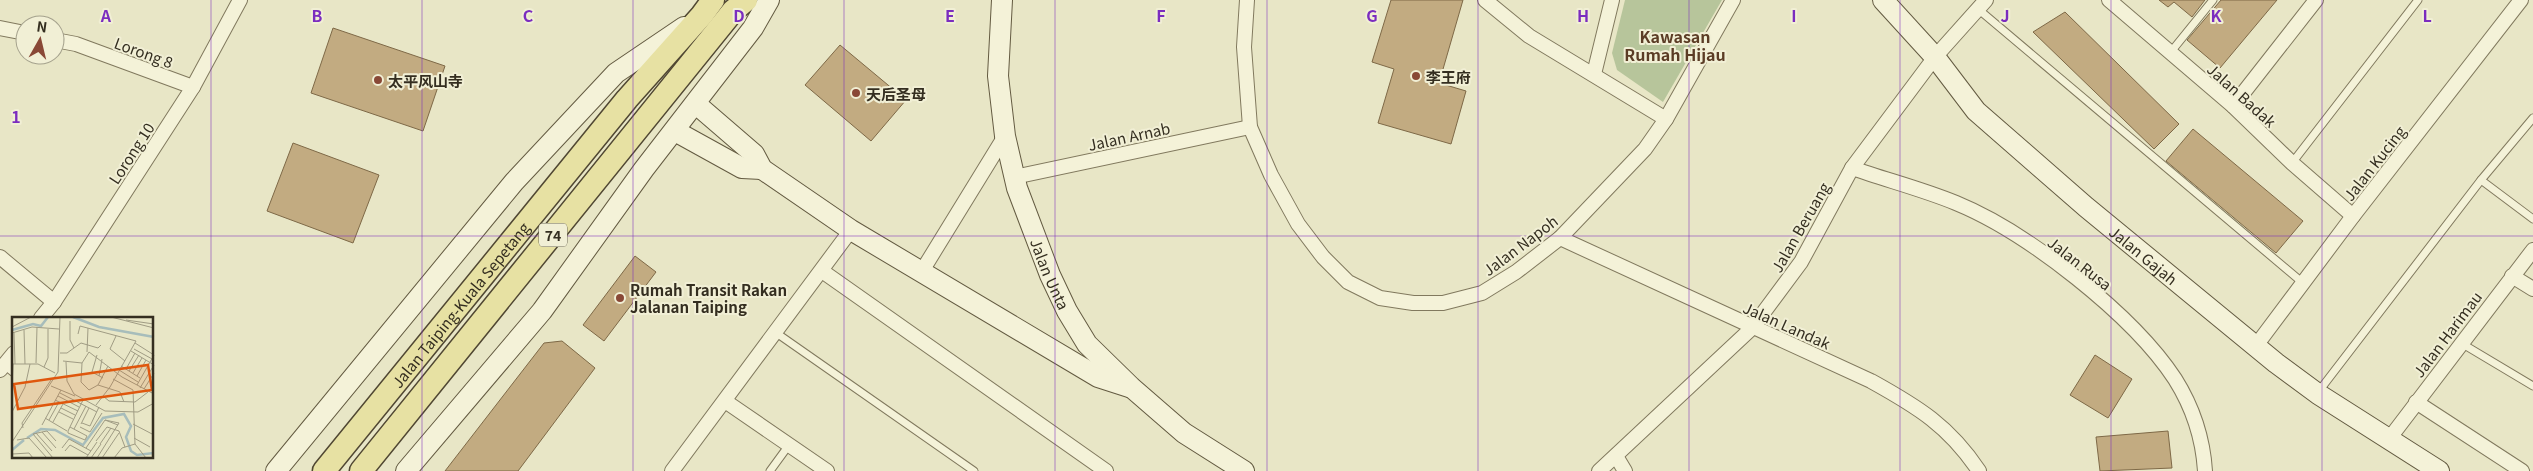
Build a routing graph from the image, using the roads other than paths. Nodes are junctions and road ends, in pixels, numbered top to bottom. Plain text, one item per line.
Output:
1 (240, 0) edge
2 (746, 0) edge
3 (769, 0) edge
4 (1002, 0) edge
5 (1247, 0) edge
6 (1485, 0) edge
7 (1612, 0) edge
8 (1733, 0) edge
9 (1883, 0) edge
10 (2109, 0) edge
11 (2213, 0) edge
12 (2316, 0) edge
13 (2418, 0) edge
14 (2521, 0) edge
15 (1982, 4) edge
16 (708, 8) edge
17 (0, 28) edge
18 (15, 31) edge
19 (65, 42) edge
20 (2170, 53) junction
21 (1935, 57) junction
22 (1594, 74) junction
23 (193, 87) junction
24 (696, 104) junction
25 (2233, 106) junction
26 (2533, 118) edge
27 (1666, 119) junction
28 (1250, 127) junction
29 (675, 131) junction
30 (1005, 136) junction
31 (2292, 163) junction
32 (1852, 168) junction
33 (762, 169) junction
34 (1014, 176) junction
35 (2481, 180) junction
36 (2353, 216) junction
37 (2533, 219) edge
38 (851, 230) junction
39 (1560, 238) junction
40 (2533, 250) edge
41 (0, 257) edge
42 (822, 271) junction
43 (922, 272) junction
44 (2512, 276) junction
45 (2303, 284) junction
46 (2533, 289) edge
47 (54, 302) junction
48 (42, 317) edge
49 (1752, 328) junction
50 (775, 332) junction
51 (1026, 333) junction
52 (2460, 343) junction
53 (1087, 344) junction
54 (2255, 347) junction
55 (12, 356) edge
56 (6, 369) edge
57 (2533, 386) edge
58 (1131, 387) junction
59 (2318, 394) junction
60 (725, 401) junction
61 (2416, 402) junction
62 (2389, 439) junction
63 (789, 445) junction
64 (1616, 456) junction
65 (1239, 470) edge
66 (276, 471) edge
67 (324, 471) edge
68 (361, 471) edge
69 (406, 471) edge
70 (672, 471) edge
71 (770, 471) edge
72 (827, 471) edge
73 (974, 471) edge
74 (1106, 471) edge
75 (1599, 471) edge
76 (1625, 471) edge
77 (1980, 471) edge
78 (2205, 471) edge
79 (2439, 471) edge
80 (2522, 471) edge

1 - 23 street, Lorong 10
2 - 68 main road, Jalan Taiping-Kuala Sepetang / 74
3 - 24 main road
4 - 30 main road, Jalan Unta
5 - 28 street, Jalan Napoh
6 - 22 street
7 - 22 street
8 - 27 street, Jalan Napoh
9 - 21 main road, Jalan Gajah
10 - 20 street, Jalan Badak
11 - 20 lane
12 - 25 street
13 - 31 lane
14 - 36 street, Jalan Kucing
15 - 21 street, Jalan Beruang
15 - 45 lane
16 - 66 main road
16 - 67 main road, Jalan Taiping-Kuala Sepetang / 74
17 - 18 street
19 - 23 street, Lorong 8
20 - 25 street, Jalan Badak
21 - 32 street, Jalan Beruang
21 - 54 main road, Jalan Gajah
22 - 27 street
23 - 47 street, Lorong 10
24 - 29 main road
24 - 33 main road
25 - 31 street, Jalan Badak
26 - 35 lane
27 - 39 street, Jalan Napoh
28 - 34 street, Jalan Arnab
28 - 39 street, Jalan Napoh
29 - 33 main road
29 - 69 main road
30 - 34 main road, Jalan Unta
30 - 43 street
31 - 36 street, Jalan Badak
32 - 49 street, Jalan Beruang
32 - 78 street, Jalan Rusa
33 - 38 main road
34 - 53 main road, Jalan Unta
35 - 37 lane
35 - 59 lane
36 - 45 street, Jalan Kucing
38 - 42 street
38 - 43 main road
39 - 49 street, Jalan Landak
40 - 44 street, Jalan Harimau
41 - 47 street
42 - 50 street
42 - 74 street
43 - 51 main road
44 - 46 street
44 - 52 street, Jalan Harimau
45 - 54 street, Jalan Kucing
47 - 48 street, Lorong 10
49 - 64 street, Jalan Beruang
49 - 77 street, Jalan Landak
50 - 60 street
50 - 73 lane
51 - 53 main road
51 - 58 main road
52 - 57 lane
52 - 61 street, Jalan Harimau
53 - 58 main road, Jalan Unta
54 - 59 main road, Jalan Gajah
55 - 56 street
58 - 65 main road, Jalan Unta
59 - 62 main road, Jalan Gajah
60 - 63 street
60 - 70 street
61 - 62 street, Jalan Harimau
61 - 80 street
62 - 79 main road, Jalan Gajah
63 - 71 lane
63 - 72 street
64 - 75 street, Jalan Beruang
64 - 76 street

